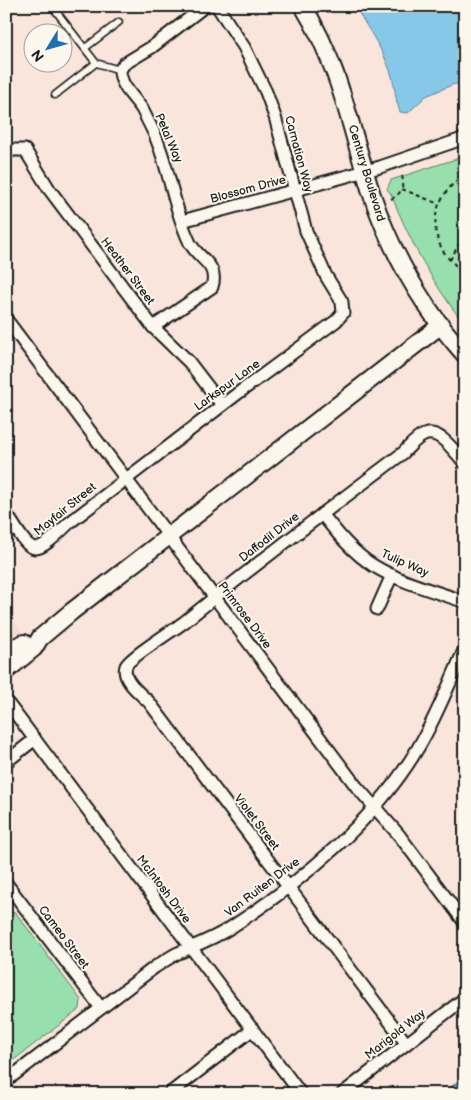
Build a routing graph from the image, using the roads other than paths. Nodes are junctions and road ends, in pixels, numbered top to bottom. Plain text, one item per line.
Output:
1 (52, 6) edge
2 (205, 6) edge
3 (217, 6) edge
4 (303, 6) edge
5 (119, 22) dead end
6 (85, 48) junction
7 (96, 63) junction
8 (120, 70) junction
9 (54, 95) dead end
10 (465, 138) edge
11 (6, 154) edge
12 (365, 172) junction
13 (295, 191) junction
14 (182, 221) junction
15 (343, 313) joint
16 (6, 320) edge
17 (441, 325) junction
18 (153, 327) junction
19 (465, 355) edge
20 (222, 405) junction
21 (465, 463) edge
22 (126, 479) junction
23 (6, 513) edge
24 (322, 514) junction
25 (169, 537) junction
26 (392, 575) junction
27 (214, 597) junction
28 (465, 602) edge
29 (377, 609) dead end
30 (40, 638) junction
31 (24, 644) junction
32 (6, 646) edge
33 (465, 648) edge
34 (6, 657) edge
35 (126, 666) joint
36 (6, 671) edge
37 (6, 701) edge
38 (35, 740) junction
39 (6, 762) edge
40 (374, 807) junction
41 (6, 882) edge
42 (288, 886) junction
43 (10, 896) edge
44 (465, 924) edge
45 (191, 948) junction
46 (465, 998) edge
47 (101, 1008) junction
48 (252, 1029) junction
49 (406, 1043) junction
50 (6, 1081) edge
51 (169, 1094) edge
52 (301, 1094) edge
53 (342, 1094) edge

1 - 6 lane
2 - 8 street
3 - 13 street, Carnation Way
4 - 12 street, Century Boulevard
5 - 6 lane
6 - 7 lane
7 - 8 lane
7 - 9 lane
8 - 14 street, Petal Way
10 - 12 street, Blossom Drive
11 - 18 street, Heather Street
12 - 13 street, Blossom Drive
12 - 17 street, Century Boulevard
13 - 14 street, Blossom Drive
13 - 15 street, Carnation Way
14 - 18 street, Petal Way
15 - 20 street, Larkspur Lane
16 - 22 street, Primrose Drive
17 - 19 street, Century Boulevard
17 - 25 street
18 - 20 street, Heather Street
20 - 22 street, Larkspur Lane
21 - 24 street, Daffodil Drive
22 - 23 street, Mayfair Street
22 - 25 street, Primrose Drive
24 - 26 street, Tulip Way
24 - 27 street, Daffodil Drive
25 - 27 street, Primrose Drive
25 - 30 street
26 - 28 street, Tulip Way
26 - 29 street
27 - 35 street, Daffodil Drive
27 - 40 street, Primrose Drive
30 - 31 street
30 - 36 street
31 - 32 street
31 - 34 street
33 - 40 street, Van Ruiten Drive
35 - 42 street, Violet Street
37 - 38 street, McIntosh Drive
38 - 39 street
38 - 45 street, McIntosh Drive
40 - 42 street, Van Ruiten Drive
40 - 44 street, Primrose Drive
41 - 43 street, Cameo Street
42 - 45 street, Van Ruiten Drive
42 - 49 street, Violet Street
43 - 47 street, Cameo Street
45 - 47 street, Van Ruiten Drive
45 - 48 street, McIntosh Drive
46 - 49 street, Marigold Way
47 - 50 street, Van Ruiten Drive
48 - 51 street
48 - 52 street, McIntosh Drive
49 - 53 street, Marigold Way

